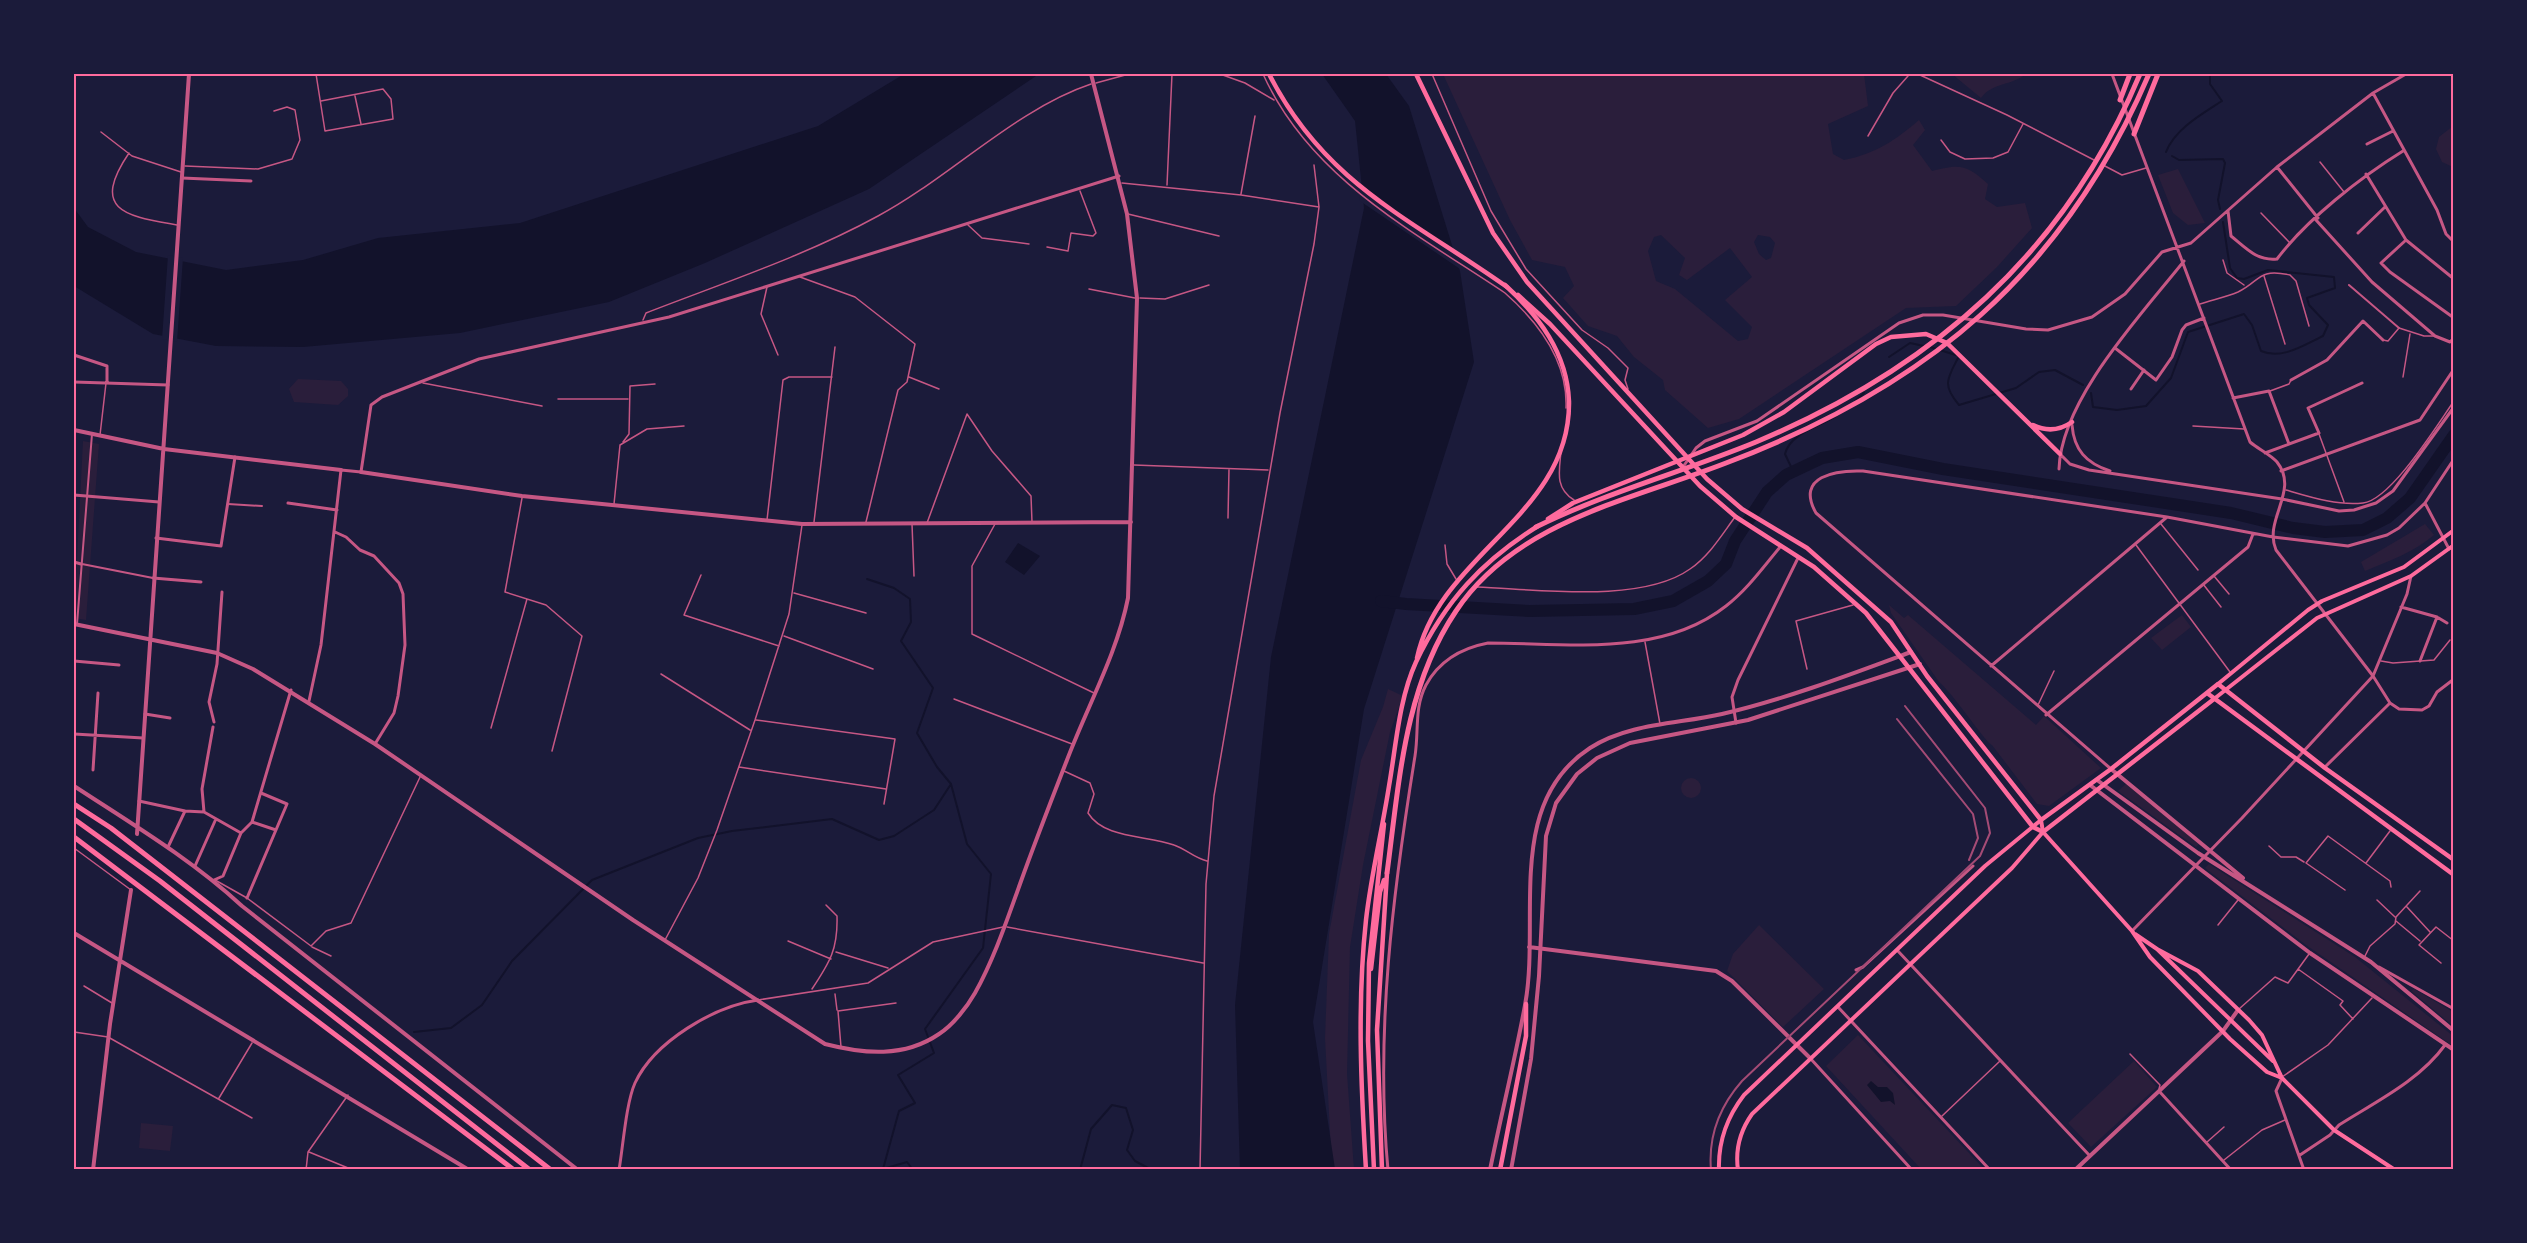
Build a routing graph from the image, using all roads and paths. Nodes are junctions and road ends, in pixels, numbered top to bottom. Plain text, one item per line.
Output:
1 (189, 74) edge
2 (316, 74) edge
3 (1091, 74) edge
4 (1129, 74) edge
5 (1172, 74) edge
6 (1220, 74) edge
7 (1263, 74) edge
8 (1269, 74) edge
9 (1416, 74) edge
10 (1432, 74) edge
11 (1903, 74) edge
12 (2112, 74) edge
13 (2130, 74) edge
14 (2140, 74) edge
15 (2149, 74) edge
16 (2158, 74) edge
17 (2405, 74) edge
18 (1909, 76) junction
19 (1095, 83) junction
20 (2373, 93) junction
21 (355, 95) junction
22 (1274, 100) dead end
23 (2120, 100) junction
24 (321, 101) junction
25 (274, 111) dead end
26 (1255, 116) dead end
27 (2023, 123) junction
28 (361, 125) junction
29 (2392, 131) junction
30 (101, 132) dead end
31 (2134, 134) junction
32 (1868, 136) dead end
33 (1941, 140) dead end
34 (2367, 144) dead end
35 (2403, 151) junction
36 (129, 153) junction
37 (2320, 162) dead end
38 (1314, 165) dead end
39 (183, 166) junction
40 (2277, 167) junction
41 (2146, 168) junction
42 (182, 172) junction
43 (2366, 174) junction
44 (1119, 176) junction
45 (182, 178) junction
46 (251, 181) dead end
47 (1121, 183) junction
48 (1167, 186) junction
49 (1079, 187) junction
50 (2344, 193) junction
51 (1241, 195) junction
52 (1319, 207) junction
53 (2385, 207) junction
54 (2228, 209) junction
55 (2261, 213) dead end
56 (1127, 214) junction
57 (2317, 219) junction
58 (965, 223) junction
59 (178, 227) junction
60 (2358, 233) dead end
61 (1219, 236) dead end
62 (2406, 240) junction
63 (2454, 242) edge
64 (2290, 243) junction
65 (1029, 244) dead end
66 (2178, 246) junction
67 (1047, 247) dead end
68 (2223, 260) dead end
69 (2184, 261) junction
70 (2264, 275) junction
71 (800, 276) junction
72 (2454, 279) edge
73 (1209, 285) dead end
74 (1504, 285) junction
75 (2349, 285) dead end
76 (767, 286) junction
77 (2245, 286) junction
78 (1089, 289) dead end
79 (1137, 298) junction
80 (2199, 304) junction
81 (2454, 318) edge
82 (2205, 320) junction
83 (643, 321) junction
84 (2309, 326) dead end
85 (2399, 328) junction
86 (2410, 333) junction
87 (2435, 336) junction
88 (2454, 338) edge
89 (2383, 340) joint
90 (2285, 344) dead end
91 (835, 347) dead end
92 (2115, 348) junction
93 (74, 355) edge
94 (778, 355) dead end
95 (2454, 369) edge
96 (2144, 370) junction
97 (832, 377) junction
98 (908, 377) junction
99 (2403, 377) dead end
100 (2290, 380) joint
101 (419, 381) junction
102 (74, 382) edge
103 (107, 382) junction
104 (2362, 383) dead end
105 (655, 384) dead end
106 (168, 385) junction
107 (939, 389) dead end
108 (2131, 389) dead end
109 (2269, 391) junction
110 (1629, 396) junction
111 (2234, 398) junction
112 (558, 399) dead end
113 (629, 399) junction
114 (2454, 401) edge
115 (542, 406) dead end
116 (2454, 407) edge
117 (2026, 420) junction
118 (2072, 422) junction
119 (684, 426) dead end
120 (2193, 426) dead end
121 (2245, 429) junction
122 (74, 430) edge
123 (2319, 433) junction
124 (92, 434) junction
125 (100, 436) junction
126 (2289, 444) junction
127 (620, 445) junction
128 (164, 449) junction
129 (2265, 453) junction
130 (2060, 454) junction
131 (2326, 454) junction
132 (235, 457) junction
133 (1688, 459) junction
134 (2454, 459) edge
135 (1134, 465) junction
136 (1229, 468) junction
137 (1682, 468) junction
138 (2059, 469) dead end
139 (341, 470) junction
140 (1270, 470) junction
141 (2282, 471) junction
142 (361, 472) junction
143 (2114, 473) junction
144 (2286, 490) junction
145 (74, 495) edge
146 (86, 496) junction
147 (522, 496) junction
148 (2282, 499) junction
149 (159, 502) junction
150 (288, 503) dead end
151 (2345, 503) junction
152 (2425, 503) junction
153 (228, 504) junction
154 (614, 505) junction
155 (262, 506) dead end
156 (336, 510) junction
157 (1736, 517) junction
158 (2167, 517) junction
159 (1228, 518) dead end
160 (767, 520) junction
161 (866, 522) junction
162 (1131, 522) junction
163 (814, 523) junction
164 (995, 523) junction
165 (1032, 523) junction
166 (912, 524) junction
167 (927, 524) junction
168 (2162, 524) junction
169 (802, 525) junction
170 (1536, 527) junction
171 (2454, 530) edge
172 (334, 532) junction
173 (2253, 534) junction
174 (2273, 537) junction
175 (156, 538) junction
176 (2442, 540) junction
177 (1783, 544) junction
178 (1444, 545) dead end
179 (2136, 545) junction
180 (2454, 545) edge
181 (2449, 549) junction
182 (1798, 556) junction
183 (74, 562) edge
184 (81, 564) junction
185 (2198, 570) dead end
186 (701, 575) dead end
187 (2213, 575) junction
188 (914, 576) dead end
189 (2411, 576) junction
190 (153, 578) junction
191 (201, 582) dead end
192 (2203, 584) junction
193 (222, 592) dead end
194 (793, 593) junction
195 (2229, 594) dead end
196 (528, 598) junction
197 (1857, 604) junction
198 (2316, 605) junction
199 (2179, 606) junction
200 (2221, 607) dead end
201 (2402, 607) junction
202 (866, 613) dead end
203 (2324, 614) junction
204 (2437, 617) junction
205 (2447, 623) dead end
206 (75, 624) edge
207 (783, 636) junction
208 (150, 639) junction
209 (2450, 640) dead end
210 (1645, 642) junction
211 (779, 646) junction
212 (1911, 652) junction
213 (217, 653) junction
214 (1900, 656) junction
215 (74, 661) edge
216 (2380, 661) junction
217 (2420, 661) junction
218 (1416, 664) junction
219 (1920, 664) junction
220 (119, 665) dead end
221 (1991, 666) junction
222 (873, 669) dead end
223 (1807, 669) dead end
224 (1908, 669) junction
225 (2054, 671) dead end
226 (2230, 672) junction
227 (661, 674) dead end
228 (2373, 676) junction
229 (2454, 679) edge
230 (2218, 684) junction
231 (291, 690) junction
232 (2224, 691) junction
233 (98, 693) dead end
234 (1094, 693) junction
235 (2207, 693) junction
236 (954, 699) dead end
237 (2214, 699) junction
238 (309, 701) junction
239 (2390, 703) junction
240 (2037, 706) junction
241 (1732, 711) junction
242 (145, 714) junction
243 (2046, 715) junction
244 (170, 718) dead end
245 (755, 720) junction
246 (1736, 723) junction
247 (1660, 725) junction
248 (491, 728) dead end
249 (751, 731) junction
250 (74, 734) edge
251 (95, 735) junction
252 (143, 738) junction
253 (375, 744) junction
254 (1073, 744) junction
255 (2302, 750) junction
256 (552, 751) dead end
257 (2295, 759) junction
258 (739, 767) junction
259 (2325, 768) junction
260 (2111, 769) junction
261 (93, 770) dead end
262 (1063, 771) junction
263 (421, 775) junction
264 (2118, 775) junction
265 (2097, 780) junction
266 (2090, 785) junction
267 (74, 786) edge
268 (2104, 786) junction
269 (886, 789) junction
270 (2097, 791) junction
271 (260, 793) junction
272 (139, 801) junction
273 (74, 804) edge
274 (885, 804) dead end
275 (185, 811) junction
276 (204, 812) junction
277 (74, 819) edge
278 (215, 820) junction
279 (1385, 820) junction
280 (2041, 820) junction
281 (252, 822) junction
282 (1395, 824) dead end
283 (2033, 827) junction
284 (137, 828) junction
285 (276, 830) junction
286 (2390, 831) junction
287 (2043, 832) junction
288 (241, 833) junction
289 (136, 834) dead end
290 (74, 837) edge
291 (2269, 846) dead end
292 (168, 847) junction
293 (74, 848) edge
294 (2210, 851) junction
295 (2204, 857) junction
296 (2454, 860) edge
297 (1208, 862) junction
298 (2306, 863) junction
299 (2366, 863) junction
300 (2195, 865) junction
301 (195, 866) junction
302 (1973, 866) dead end
303 (1387, 873) junction
304 (2454, 875) edge
305 (214, 880) junction
306 (2391, 886) dead end
307 (131, 890) joint
308 (2257, 890) junction
309 (2344, 890) dead end
310 (2420, 891) dead end
311 (247, 898) junction
312 (2238, 899) junction
313 (2377, 900) dead end
314 (826, 905) dead end
315 (2406, 906) junction
316 (2396, 919) junction
317 (2218, 925) dead end
318 (1005, 926) junction
319 (2132, 932) junction
320 (74, 933) edge
321 (2430, 933) junction
322 (664, 940) junction
323 (788, 941) dead end
324 (2454, 941) edge
325 (2421, 942) junction
326 (311, 946) junction
327 (1529, 947) junction
328 (1540, 949) junction
329 (2157, 949) junction
330 (1897, 950) junction
331 (835, 951) junction
332 (2310, 953) junction
333 (332, 956) dead end
334 (2364, 958) junction
335 (119, 959) junction
336 (832, 960) junction
337 (2371, 962) junction
338 (1204, 963) junction
339 (2441, 963) dead end
340 (1911, 964) junction
341 (888, 968) junction
342 (2297, 969) junction
343 (1856, 970) dead end
344 (1370, 975) junction
345 (84, 986) dead end
346 (812, 990) junction
347 (835, 994) dead end
348 (2372, 997) junction
349 (758, 1000) junction
350 (896, 1003) dead end
351 (112, 1004) junction
352 (1526, 1004) junction
353 (1838, 1007) junction
354 (2454, 1009) edge
355 (2238, 1010) junction
356 (838, 1011) junction
357 (2354, 1019) junction
358 (1850, 1020) junction
359 (2230, 1022) junction
360 (2223, 1031) junction
361 (2454, 1031) edge
362 (74, 1032) edge
363 (108, 1037) junction
364 (254, 1040) junction
365 (2445, 1045) junction
366 (1796, 1047) junction
367 (841, 1048) junction
368 (2454, 1050) edge
369 (2130, 1054) dead end
370 (1810, 1059) junction
371 (2001, 1060) junction
372 (2275, 1063) junction
373 (2282, 1078) junction
374 (2159, 1091) junction
375 (348, 1095) junction
376 (218, 1098) junction
377 (1941, 1117) junction
378 (252, 1118) dead end
379 (2286, 1120) junction
380 (2224, 1127) dead end
381 (2334, 1130) junction
382 (2206, 1142) junction
383 (308, 1152) junction
384 (2300, 1155) junction
385 (2090, 1156) junction
386 (2223, 1161) junction
387 (93, 1170) edge
388 (306, 1170) edge
389 (353, 1170) edge
390 (469, 1170) edge
391 (514, 1170) edge
392 (530, 1170) edge
393 (551, 1170) edge
394 (578, 1170) edge
395 (619, 1170) edge
396 (1200, 1170) edge
397 (1366, 1170) edge
398 (1374, 1170) edge
399 (1382, 1170) edge
400 (1388, 1170) edge
401 (1490, 1170) edge
402 (1500, 1170) edge
403 (1511, 1170) edge
404 (1719, 1170) edge
405 (1738, 1170) edge
406 (1912, 1170) edge
407 (1990, 1170) edge
408 (2075, 1170) edge
409 (2231, 1170) edge
410 (2304, 1170) edge
411 (2395, 1170) edge

1 - 39 street
2 - 24 lane
3 - 19 street
4 - 19 lane
5 - 48 lane
6 - 22 lane
7 - 137 lane
8 - 74 main road
9 - 110 main road
10 - 110 lane
11 - 18 lane
12 - 23 street
13 - 23 highway
14 - 170 highway
15 - 303 highway
16 - 31 highway
17 - 20 street
18 - 27 lane
18 - 32 lane
19 - 44 street
19 - 83 lane
20 - 29 street
20 - 40 street
21 - 24 lane
21 - 28 lane
21 - 28 lane
23 - 31 street
24 - 28 lane
25 - 39 lane
26 - 51 lane
27 - 33 lane
27 - 41 lane
29 - 34 street
29 - 35 street
30 - 36 lane
31 - 41 street
35 - 43 street
35 - 63 street
36 - 42 lane
36 - 59 lane
37 - 50 lane
38 - 52 lane
39 - 42 street
40 - 54 street
40 - 57 street
41 - 66 street
42 - 45 street
43 - 50 street
43 - 53 street
44 - 47 street
44 - 49 street
45 - 46 street
45 - 59 street
47 - 48 lane
47 - 56 street
48 - 51 lane
49 - 58 street
49 - 67 lane
50 - 57 street
51 - 52 lane
52 - 140 lane
53 - 60 street
53 - 62 street
54 - 64 street
54 - 66 street
55 - 64 lane
56 - 61 lane
56 - 79 street
57 - 64 street
57 - 87 street
58 - 65 lane
58 - 71 street
59 - 106 street
62 - 72 street
62 - 81 street
66 - 69 street
66 - 133 street
68 - 77 lane
69 - 80 street
69 - 92 street
70 - 77 lane
70 - 84 lane
70 - 90 lane
71 - 76 street
71 - 98 lane
73 - 79 lane
74 - 137 main road
74 - 218 main road
75 - 85 street
76 - 83 street
76 - 94 lane
77 - 80 lane
78 - 79 lane
79 - 135 street
80 - 82 street
82 - 96 street
82 - 111 street
83 - 101 street
85 - 86 lane
85 - 89 lane
86 - 87 lane
86 - 99 lane
87 - 88 street
89 - 100 street
91 - 97 lane
92 - 96 street
92 - 118 street
93 - 103 street
95 - 131 street
96 - 108 street
97 - 160 lane
97 - 163 lane
98 - 107 lane
98 - 161 lane
100 - 109 lane
101 - 115 lane
101 - 142 street
102 - 103 street
103 - 106 street
103 - 125 lane
104 - 123 street
105 - 113 lane
106 - 128 street
109 - 111 street
109 - 126 street
110 - 133 main road
111 - 121 street
112 - 113 lane
113 - 127 lane
114 - 151 lane
116 - 148 street
117 - 118 main road
117 - 130 main road
117 - 170 main road
118 - 130 street
118 - 143 street
119 - 127 lane
120 - 121 lane
121 - 129 street
122 - 124 street
123 - 126 street
123 - 131 lane
124 - 125 street
124 - 146 street
125 - 128 street
126 - 129 street
127 - 154 lane
128 - 132 street
128 - 149 street
129 - 141 street
130 - 138 street
130 - 143 street
131 - 141 street
131 - 151 lane
132 - 139 street
132 - 153 street
133 - 137 street
133 - 212 main road
134 - 152 street
135 - 136 lane
135 - 162 street
136 - 140 lane
136 - 159 lane
137 - 157 main road
139 - 142 street
139 - 156 street
140 - 297 lane
141 - 144 street
142 - 147 street
143 - 148 street
144 - 148 street
144 - 151 lane
145 - 146 street
146 - 149 street
146 - 184 street
147 - 154 street
147 - 196 lane
148 - 174 street
149 - 175 street
150 - 156 street
152 - 174 street
152 - 176 street
153 - 155 street
153 - 175 street
154 - 160 street
156 - 172 street
157 - 177 main road
157 - 178 lane
158 - 168 street
158 - 173 street
158 - 221 street
160 - 169 street
161 - 163 street
161 - 166 street
162 - 165 street
162 - 234 street
163 - 169 street
164 - 165 street
164 - 167 street
164 - 234 lane
165 - 167 lane
166 - 167 street
166 - 188 lane
168 - 179 street
168 - 185 lane
169 - 194 lane
170 - 218 main road
171 - 176 main road
172 - 238 street
172 - 253 street
173 - 174 street
173 - 187 street
174 - 198 street
175 - 190 street
176 - 181 street
176 - 198 main road
177 - 182 main road
177 - 210 street
179 - 199 lane
179 - 221 street
180 - 181 main road
181 - 189 main road
182 - 197 main road
182 - 241 street
183 - 184 street
184 - 190 street
184 - 206 street
186 - 211 lane
187 - 192 street
187 - 195 lane
189 - 201 street
189 - 203 main road
190 - 191 street
190 - 208 street
192 - 199 street
192 - 200 lane
193 - 213 street
194 - 202 lane
194 - 207 lane
196 - 248 lane
196 - 256 lane
197 - 214 main road
197 - 223 lane
198 - 203 street
198 - 226 main road
199 - 226 lane
199 - 243 street
201 - 204 street
201 - 216 street
203 - 228 street
203 - 232 main road
204 - 205 street
204 - 217 street
206 - 208 street
207 - 211 lane
207 - 222 lane
208 - 213 street
208 - 242 street
209 - 217 lane
210 - 247 lane
210 - 400 street
211 - 245 lane
212 - 214 street
212 - 219 main road
213 - 231 street
213 - 276 street
214 - 224 main road
214 - 241 street
215 - 220 street
216 - 217 lane
216 - 228 street
218 - 279 main road
219 - 224 street
219 - 280 main road
221 - 240 street
224 - 246 street
224 - 283 main road
225 - 240 lane
226 - 230 main road
227 - 249 lane
228 - 239 street
228 - 255 street
229 - 239 street
230 - 232 main road
230 - 235 main road
231 - 238 street
231 - 271 street
232 - 237 main road
232 - 255 main road
233 - 251 street
234 - 254 street
235 - 237 main road
235 - 260 main road
236 - 254 lane
237 - 257 main road
237 - 264 main road
238 - 253 street
239 - 259 street
240 - 243 street
241 - 246 street
241 - 247 street
242 - 244 street
242 - 252 street
243 - 260 street
245 - 249 lane
245 - 269 lane
246 - 328 street
247 - 327 street
249 - 258 lane
250 - 251 street
251 - 252 street
251 - 261 street
252 - 272 street
253 - 263 street
254 - 262 street
255 - 257 street
255 - 259 main road
257 - 286 main road
257 - 294 street
258 - 269 lane
258 - 322 lane
259 - 296 main road
260 - 264 street
260 - 265 main road
262 - 297 lane
262 - 318 street
263 - 322 street
263 - 326 lane
264 - 268 main road
264 - 294 street
265 - 266 main road
265 - 268 street
266 - 270 street
266 - 280 main road
267 - 284 street
268 - 270 main road
268 - 295 street
269 - 274 lane
270 - 287 main road
270 - 300 street
271 - 281 street
271 - 285 street
272 - 275 street
272 - 284 street
273 - 393 highway
275 - 276 street
275 - 292 street
276 - 278 street
277 - 392 highway
278 - 288 street
278 - 301 street
279 - 282 lane
279 - 344 main road
279 - 397 main road
280 - 283 main road
280 - 287 main road
281 - 285 street
281 - 288 street
283 - 287 main road
283 - 330 main road
284 - 289 street
284 - 292 street
285 - 311 street
286 - 299 lane
286 - 304 main road
287 - 319 main road
287 - 340 main road
288 - 305 street
290 - 391 highway
291 - 298 lane
292 - 301 street
293 - 307 lane
294 - 295 street
294 - 308 street
295 - 300 street
295 - 308 street
297 - 338 lane
298 - 299 lane
298 - 309 lane
299 - 306 lane
300 - 312 street
300 - 319 street
301 - 305 street
302 - 343 street
303 - 344 main road
303 - 399 main road
305 - 311 lane
305 - 394 street
307 - 335 street
308 - 334 street
310 - 315 lane
311 - 326 lane
312 - 317 lane
312 - 332 street
313 - 316 lane
314 - 331 lane
315 - 316 lane
315 - 321 lane
316 - 325 lane
316 - 334 lane
318 - 338 lane
318 - 341 lane
318 - 367 street
319 - 329 main road
319 - 360 main road
320 - 335 street
321 - 324 lane
321 - 325 lane
322 - 349 street
323 - 336 lane
325 - 339 lane
326 - 333 lane
327 - 328 street
327 - 352 street
328 - 366 street
328 - 403 street
329 - 355 main road
329 - 359 main road
330 - 340 street
330 - 353 main road
331 - 336 lane
331 - 341 lane
332 - 342 lane
332 - 348 street
334 - 337 street
335 - 351 street
335 - 364 street
336 - 346 lane
337 - 354 street
337 - 361 street
338 - 396 lane
340 - 358 main road
340 - 371 street
341 - 346 lane
342 - 355 lane
342 - 357 lane
344 - 398 main road
345 - 351 lane
346 - 349 lane
347 - 356 lane
348 - 357 lane
348 - 365 street
349 - 367 street
349 - 395 street
350 - 356 lane
351 - 363 street
352 - 401 street
352 - 402 main road
353 - 358 street
353 - 366 main road
355 - 359 street
355 - 372 main road
356 - 367 lane
357 - 373 lane
358 - 370 main road
358 - 377 street
359 - 360 street
359 - 372 main road
360 - 373 main road
360 - 374 street
362 - 363 lane
363 - 376 lane
363 - 387 street
364 - 375 street
364 - 376 lane
365 - 368 street
365 - 381 street
366 - 370 street
366 - 404 main road
369 - 374 lane
370 - 405 main road
370 - 406 street
371 - 377 lane
371 - 385 street
372 - 373 main road
373 - 379 street
373 - 381 main road
374 - 382 street
374 - 385 street
375 - 383 lane
375 - 390 street
376 - 378 lane
377 - 407 street
379 - 384 street
379 - 386 lane
380 - 382 lane
381 - 384 street
381 - 411 main road
382 - 386 street
383 - 388 lane
383 - 389 lane
384 - 410 street
385 - 408 street
386 - 409 street

